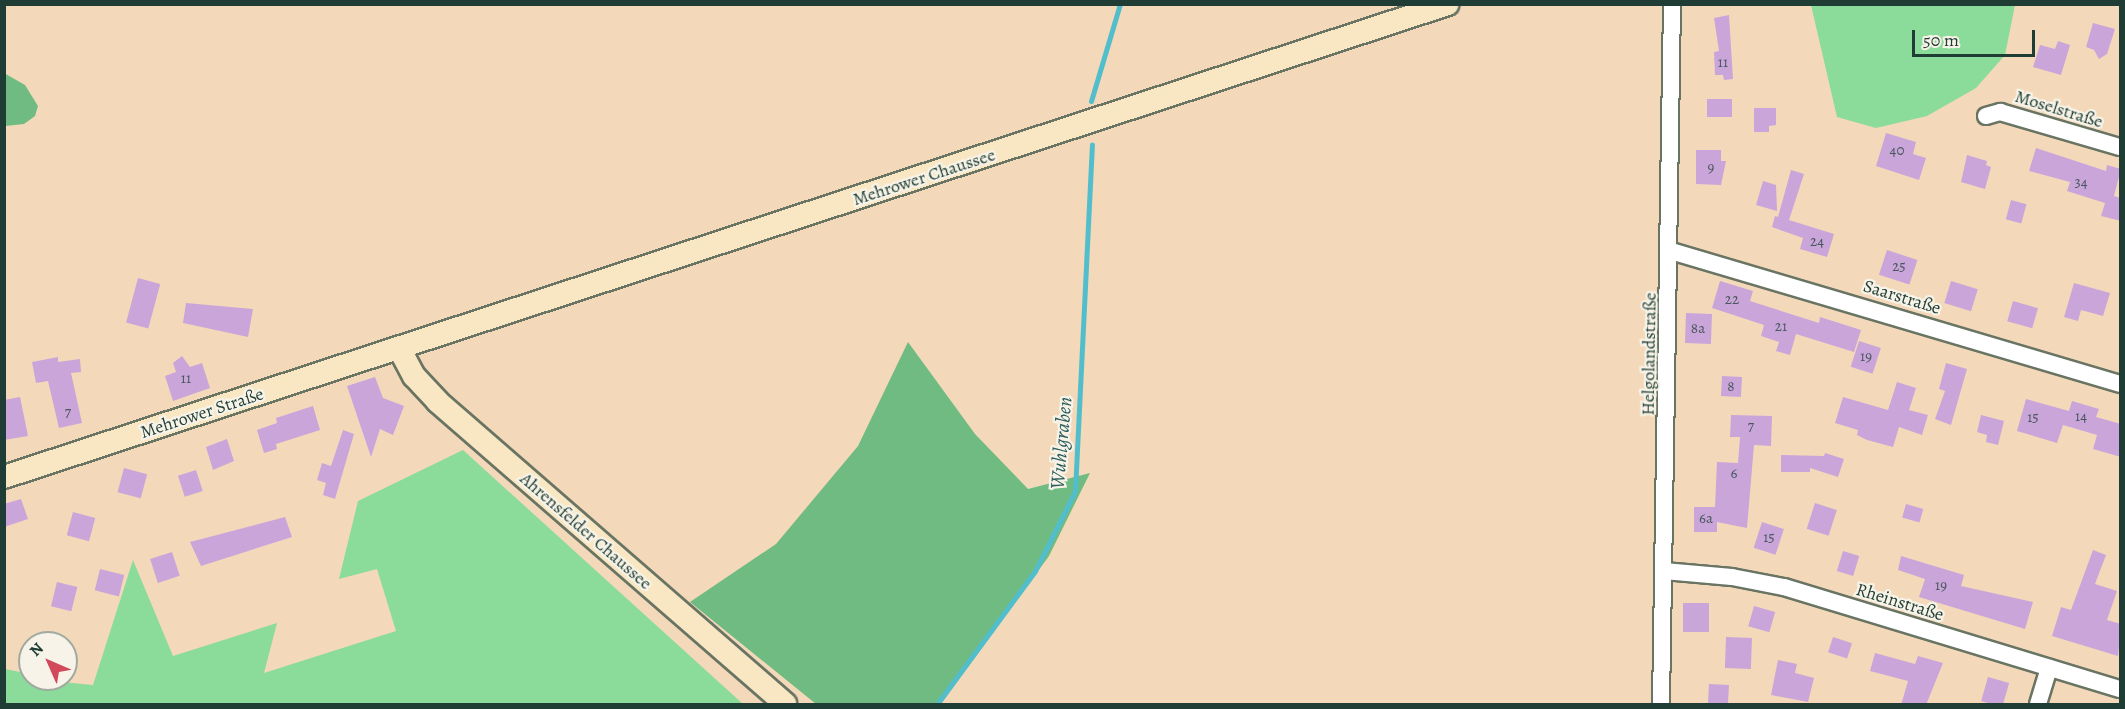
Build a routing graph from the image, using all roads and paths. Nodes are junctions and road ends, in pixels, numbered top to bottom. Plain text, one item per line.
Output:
1 (1448, 4) edge
2 (1671, 4) edge
3 (1986, 116) dead end
4 (2121, 147) edge
5 (1671, 250) junction
6 (399, 348) junction
7 (2121, 384) edge
8 (4, 477) edge
9 (1664, 571) junction
10 (2049, 668) junction
11 (2121, 688) edge
12 (785, 705) edge
13 (1661, 705) edge
14 (2038, 705) edge

1 - 6 main road, Mehrower Chaussee
2 - 5 street, Helgolandstraße
3 - 4 street, Moselstraße
5 - 7 street, Saarstraße
5 - 9 street, Helgolandstraße
6 - 8 main road, Mehrower Straße
6 - 12 main road, Ahrensfelder Chaussee
9 - 10 street, Rheinstraße
9 - 13 street, Helgolandstraße
10 - 11 street, Rheinstraße
10 - 14 street

